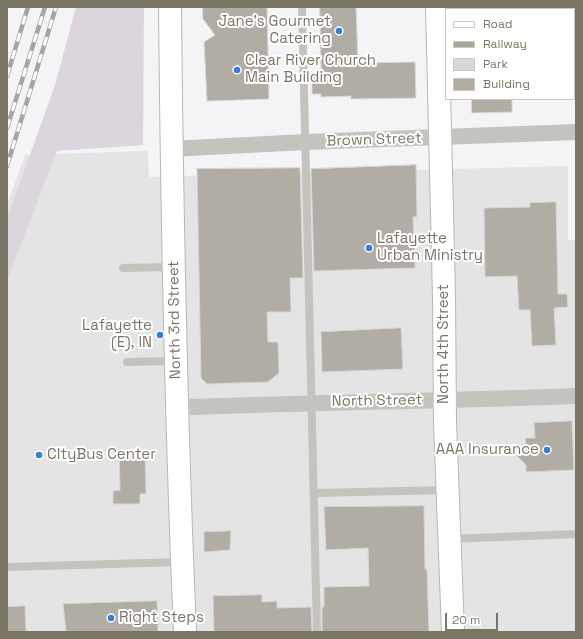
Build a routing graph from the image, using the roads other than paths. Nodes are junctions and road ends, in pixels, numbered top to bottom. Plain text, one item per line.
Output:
1 (170, 7) edge
2 (302, 7) edge
3 (437, 7) edge
4 (575, 50) edge
5 (576, 80) edge
6 (576, 132) edge
7 (441, 138) junction
8 (305, 142) junction
9 (171, 149) junction
10 (174, 267) junction
11 (123, 268) dead end
12 (176, 361) junction
13 (127, 362) dead end
14 (576, 396) edge
15 (444, 400) junction
16 (311, 402) junction
17 (177, 406) junction
18 (448, 490) junction
19 (314, 494) junction
20 (576, 534) edge
21 (450, 539) junction
22 (182, 562) junction
23 (7, 567) edge
24 (185, 632) edge
25 (317, 632) edge
26 (453, 632) edge

1 - 9 street, North 3rd Street
2 - 8 lane
3 - 7 street, North 4th Street
4 - 5 lane
6 - 7 street, Brown Street
7 - 8 street, Brown Street
7 - 15 street, North 4th Street
8 - 9 street, Brown Street
8 - 16 lane
9 - 10 street, North 3rd Street
10 - 11 lane
10 - 12 street, North 3rd Street
12 - 13 lane
12 - 17 street, North 3rd Street
14 - 15 street, North Street
15 - 16 street, North Street
15 - 18 street, North 4th Street
16 - 17 street, North Street
16 - 19 lane
17 - 22 street, North 3rd Street
18 - 19 lane
18 - 21 street, North 4th Street
19 - 25 lane
20 - 21 lane
21 - 26 street, North 4th Street
22 - 23 lane
22 - 24 street, North 3rd Street

